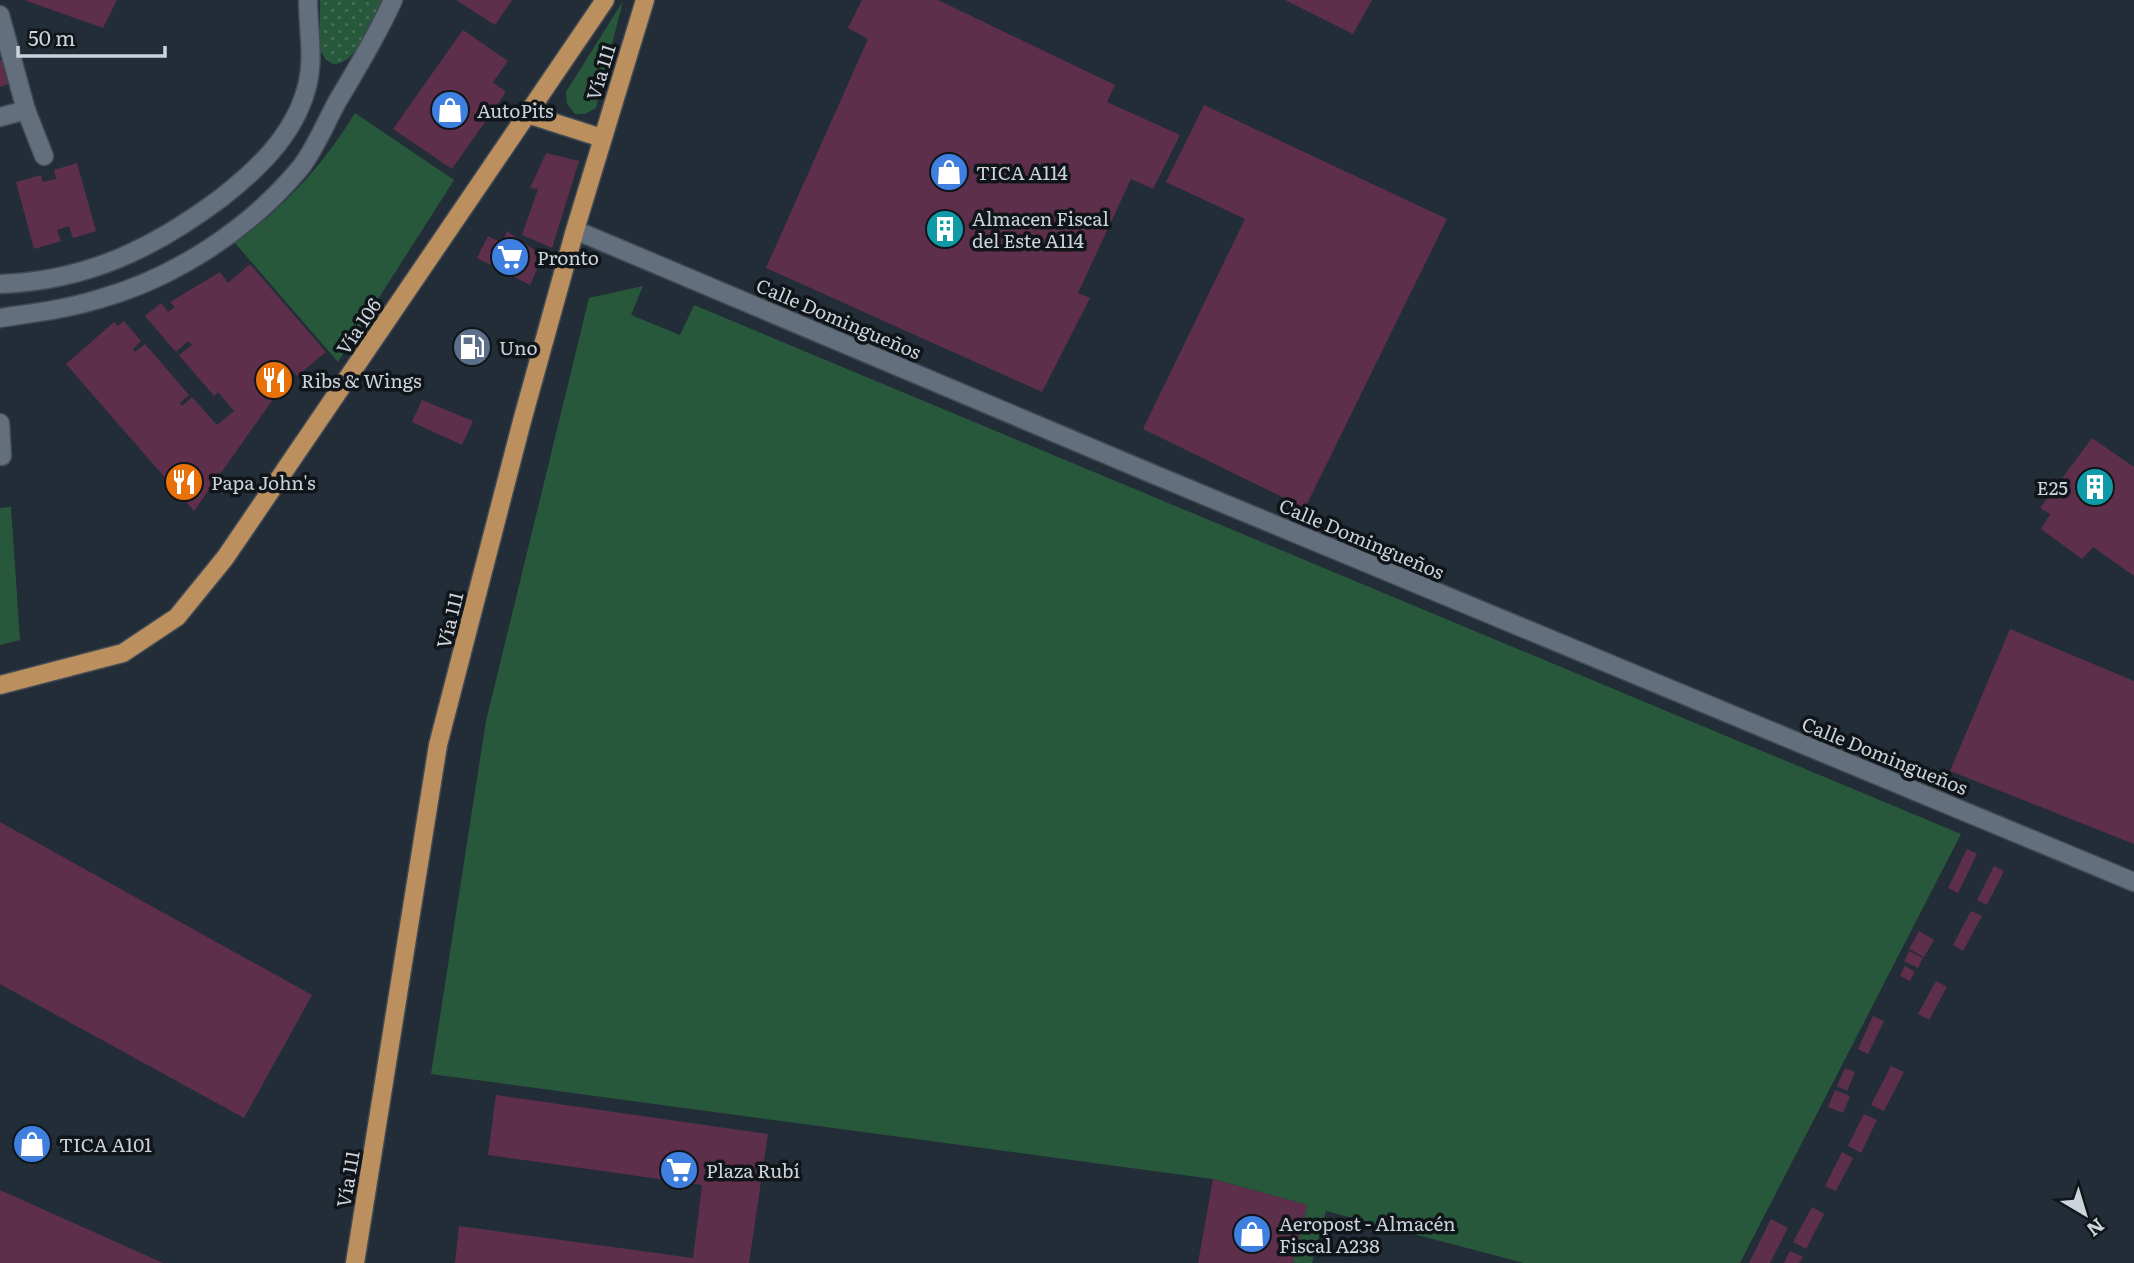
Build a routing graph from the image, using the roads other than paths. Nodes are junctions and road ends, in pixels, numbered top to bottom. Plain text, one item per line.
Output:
1 (308, 0) edge
2 (393, 0) edge
3 (605, 0) edge
4 (645, 0) edge
5 (0, 15) edge
6 (305, 92) junction
7 (336, 104) junction
8 (26, 110) junction
9 (527, 114) junction
10 (0, 117) edge
11 (602, 138) junction
12 (44, 156) dead end
13 (575, 230) junction
14 (0, 284) edge
15 (0, 318) edge
16 (0, 423) edge
17 (2, 456) dead end
18 (0, 685) edge
19 (2134, 882) edge
20 (355, 1263) edge

1 - 6 street
2 - 7 street
3 - 9 main road, Vía 106
4 - 11 main road, Vía 111
5 - 8 street
6 - 7 street
6 - 14 street
7 - 15 street
8 - 10 street
8 - 12 street
9 - 11 main road
9 - 18 main road, Vía 106
11 - 13 main road, Vía 111
13 - 19 street, Calle Domingueños
13 - 20 main road, Vía 111
16 - 17 street

